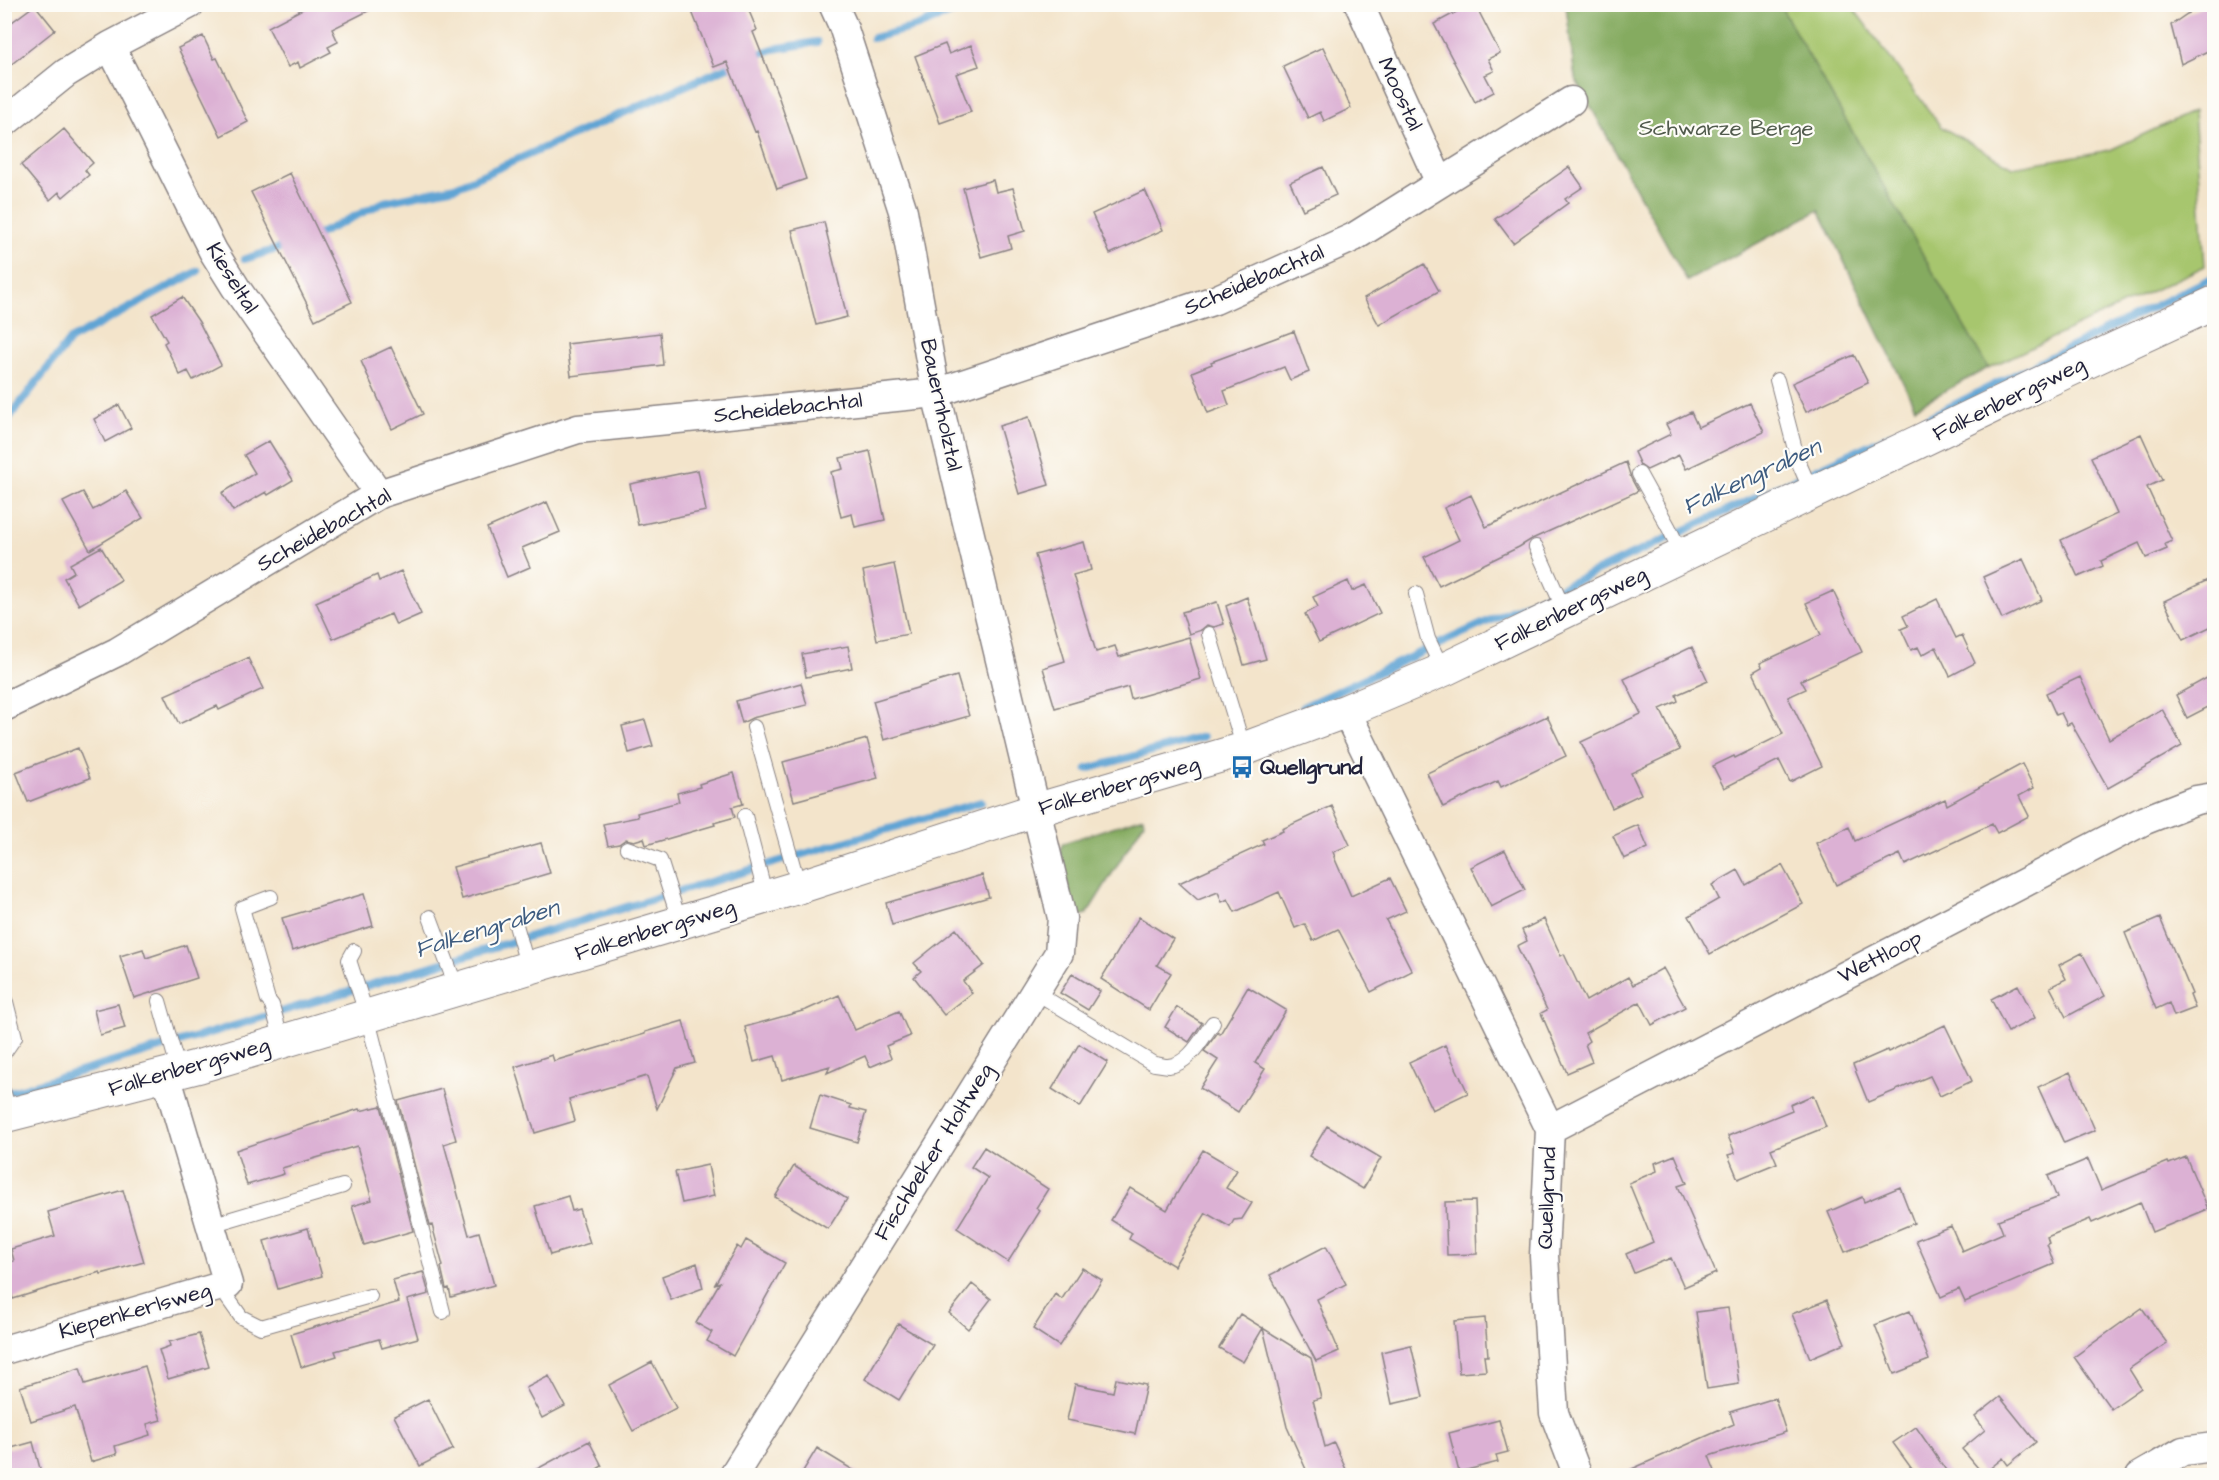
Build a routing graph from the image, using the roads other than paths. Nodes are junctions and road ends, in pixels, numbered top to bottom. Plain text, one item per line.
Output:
1 (190, 4) edge
2 (833, 4) edge
3 (1359, 4) edge
4 (110, 46) junction
5 (1571, 101) dead end
6 (4, 123) edge
7 (1440, 183) junction
8 (2214, 303) edge
9 (1777, 380) dead end
10 (936, 393) junction
11 (1639, 474) dead end
12 (1807, 481) junction
13 (379, 494) junction
14 (1676, 542) junction
15 (1536, 547) dead end
16 (1416, 594) dead end
17 (1559, 598) junction
18 (1209, 634) dead end
19 (1436, 657) junction
20 (4, 707) edge
21 (1346, 711) junction
22 (754, 727) dead end
23 (1244, 749) junction
24 (2214, 797) edge
25 (1036, 810) junction
26 (745, 816) dead end
27 (627, 848) dead end
28 (760, 877) junction
29 (796, 877) junction
30 (271, 897) dead end
31 (677, 912) junction
32 (430, 917) dead end
33 (354, 951) dead end
34 (453, 979) junction
35 (1035, 992) junction
36 (159, 1001) dead end
37 (6, 1002) dead end
38 (363, 1006) junction
39 (1213, 1023) dead end
40 (279, 1031) junction
41 (4, 1053) edge
42 (173, 1066) junction
43 (6, 1106) edge
44 (1550, 1129) junction
45 (343, 1186) dead end
46 (211, 1225) junction
47 (219, 1286) junction
48 (370, 1296) dead end
49 (443, 1312) dead end
50 (4, 1350) edge
51 (2214, 1447) edge
52 (733, 1476) edge
53 (1578, 1476) edge
54 (2140, 1476) edge

1 - 4 street
2 - 10 street, Bauernholztal
3 - 7 street, Moostal
4 - 6 street
4 - 13 street, Kieseltal
5 - 7 street, Scheidebachtal
7 - 10 street, Scheidebachtal
8 - 12 street, Falkenbergsweg
9 - 12 lane
10 - 13 street, Scheidebachtal
10 - 25 street, Bauernholztal
11 - 14 lane
12 - 14 street, Falkenbergsweg
13 - 20 street, Scheidebachtal
14 - 17 street, Falkenbergsweg
15 - 17 lane
16 - 19 lane
17 - 19 street, Falkenbergsweg
18 - 23 lane
19 - 21 street, Falkenbergsweg
21 - 23 street, Falkenbergsweg
21 - 44 street, Quellgrund
22 - 29 lane
23 - 25 street, Falkenbergsweg
24 - 44 street, Wettloop
25 - 29 street, Falkenbergsweg
25 - 35 street, Fischbeker Holtweg
26 - 28 lane
27 - 31 lane
28 - 29 street, Falkenbergsweg
28 - 31 street, Falkenbergsweg
30 - 40 lane
31 - 34 street, Falkenbergsweg
32 - 34 lane
33 - 38 lane
34 - 38 street, Falkenbergsweg
35 - 39 lane
35 - 52 street, Fischbeker Holtweg
36 - 42 lane
37 - 41 lane
38 - 40 street, Falkenbergsweg
38 - 49 lane
40 - 42 street, Falkenbergsweg
42 - 43 street, Falkenbergsweg
42 - 46 street, Kiepenkerlsweg
44 - 53 street, Quellgrund
45 - 46 lane
46 - 47 street, Kiepenkerlsweg
47 - 48 lane
47 - 50 street, Kiepenkerlsweg
51 - 54 street

